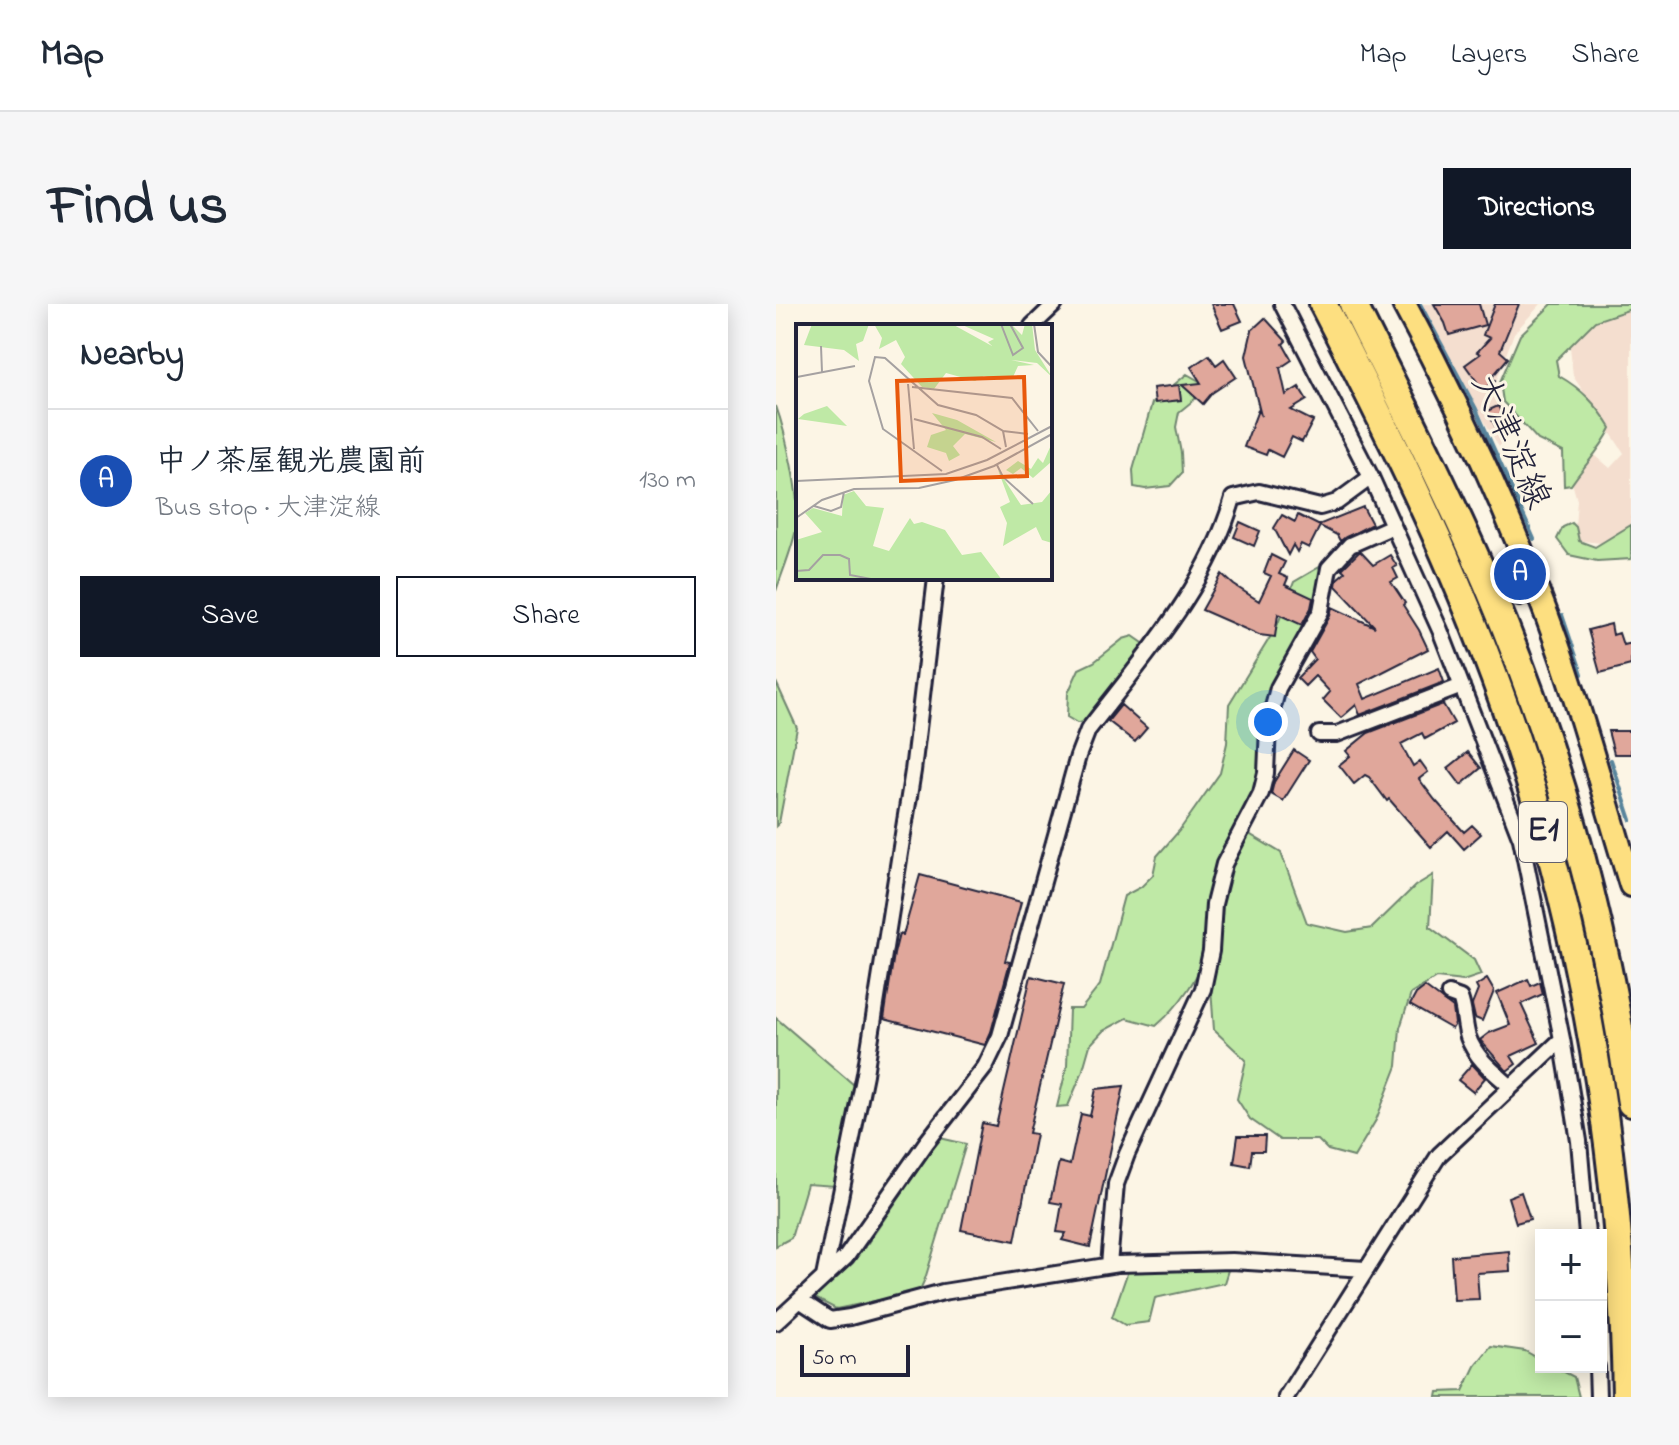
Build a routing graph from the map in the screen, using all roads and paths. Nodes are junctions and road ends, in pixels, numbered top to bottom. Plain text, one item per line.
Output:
1 (1055, 304) edge
2 (1282, 304) edge
3 (1323, 304) edge
4 (1353, 304) edge
5 (1404, 304) edge
6 (1034, 324) edge
7 (1371, 477) junction
8 (1393, 526) junction
9 (936, 580) edge
10 (1462, 686) junction
11 (1319, 734) dead end
12 (1631, 885) edge
13 (1449, 994) dead end
14 (1562, 1039) junction
15 (1511, 1087) junction
16 (1631, 1103) edge
17 (1586, 1229) edge
18 (1109, 1265) junction
19 (1366, 1269) junction
20 (824, 1277) junction
21 (801, 1301) junction
22 (776, 1322) edge
23 (1597, 1373) edge
24 (1286, 1397) edge
25 (1598, 1397) edge
26 (1626, 1397) edge

1 - 6 street
2 - 7 street
3 - 26 highway, E1
4 - 16 highway, E1
5 - 12 main road, 大津淀線
7 - 8 street
7 - 20 street
8 - 10 street
8 - 18 street
9 - 20 street
10 - 11 street
10 - 14 street
13 - 15 street
14 - 15 street
14 - 17 street
15 - 19 street
18 - 19 street
18 - 21 street
19 - 24 street
20 - 21 street
21 - 22 street
23 - 25 street

